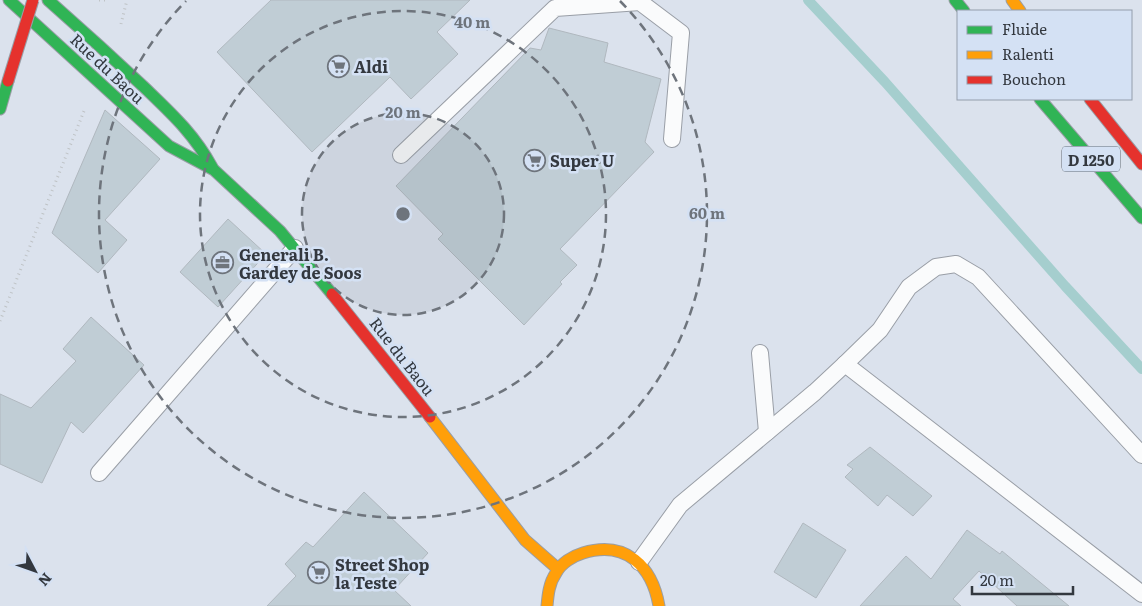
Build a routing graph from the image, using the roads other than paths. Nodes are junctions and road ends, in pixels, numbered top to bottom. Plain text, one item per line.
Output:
1 (10, 0) edge
2 (33, 0) edge
3 (48, 0) edge
4 (954, 0) edge
5 (963, 10) edge
6 (1041, 100) edge
7 (1091, 100) edge
8 (0, 109) edge
9 (672, 139) dead end
10 (401, 155) dead end
11 (1142, 164) edge
12 (214, 170) junction
13 (1142, 218) edge
14 (295, 248) junction
15 (760, 353) dead end
16 (845, 364) junction
17 (768, 432) junction
18 (1142, 455) edge
19 (100, 473) dead end
20 (639, 562) junction
21 (558, 568) junction
22 (1142, 594) edge
23 (547, 606) edge
24 (658, 606) edge

1 - 12 street, Rue du Baou
2 - 8 street, bridge
3 - 12 street, Rue du Baou
4 - 5 street
6 - 13 street, D 1250
7 - 11 street, D 1250
9 - 10 lane
12 - 14 street, Rue du Baou
14 - 19 lane
14 - 21 street, Rue du Baou
15 - 17 lane
16 - 17 lane
16 - 18 lane
16 - 22 lane
17 - 20 lane
20 - 21 street
20 - 24 street
21 - 23 street

